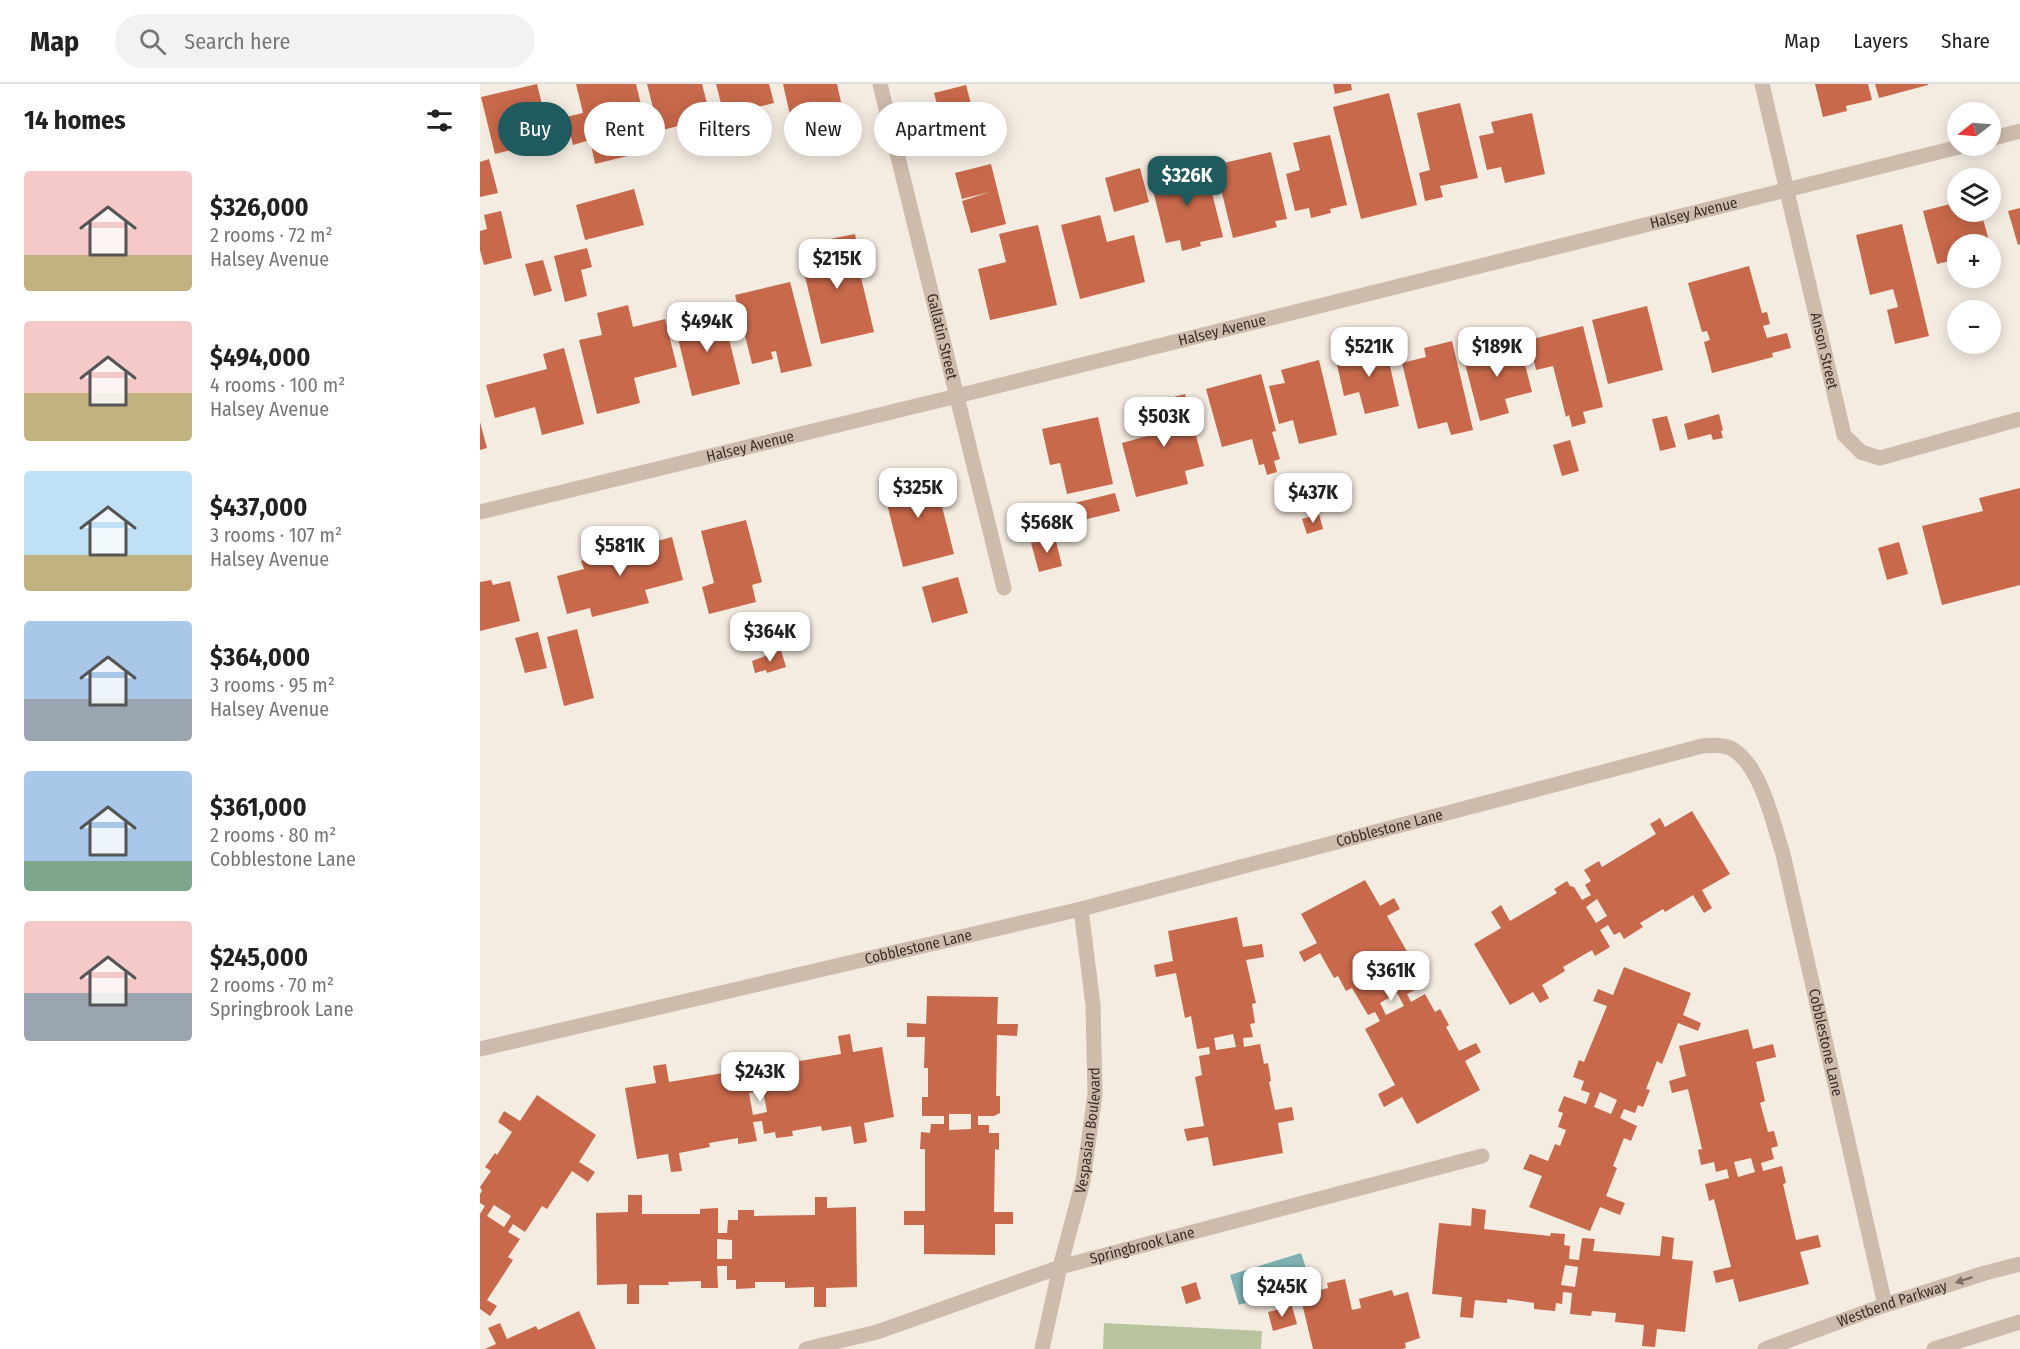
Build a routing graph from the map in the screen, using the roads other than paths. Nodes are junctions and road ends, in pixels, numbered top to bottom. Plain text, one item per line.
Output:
1 (880, 84) edge
2 (1762, 84) edge
3 (2020, 131) edge
4 (2001, 136) edge
5 (1947, 150) edge
6 (1787, 190) junction
7 (957, 396) junction
8 (2020, 419) edge
9 (480, 512) edge
10 (1004, 588) dead end
11 (1081, 909) junction
12 (480, 1049) edge
13 (1482, 1156) dead end
14 (2020, 1264) edge
15 (1060, 1267) junction
16 (1886, 1305) junction
17 (2020, 1322) edge
18 (806, 1349) edge
19 (1042, 1349) edge
20 (1765, 1349) edge
21 (1934, 1349) edge

1 - 7 street, Gallatin Street
2 - 6 street, Anson Street
3 - 4 street
5 - 6 street, Halsey Avenue
6 - 7 street, Halsey Avenue
6 - 8 street, Anson Street
7 - 9 street, Halsey Avenue
7 - 10 street, Gallatin Street
11 - 12 street, Cobblestone Lane
11 - 15 street, Vespasian Boulevard
11 - 16 street, Cobblestone Lane
13 - 15 street, Springbrook Lane
14 -> 16 street, Westbend Parkway
15 - 18 street, Springbrook Lane
15 - 19 street, Vespasian Boulevard
16 - 20 street, Westbend Parkway
17 - 21 street

